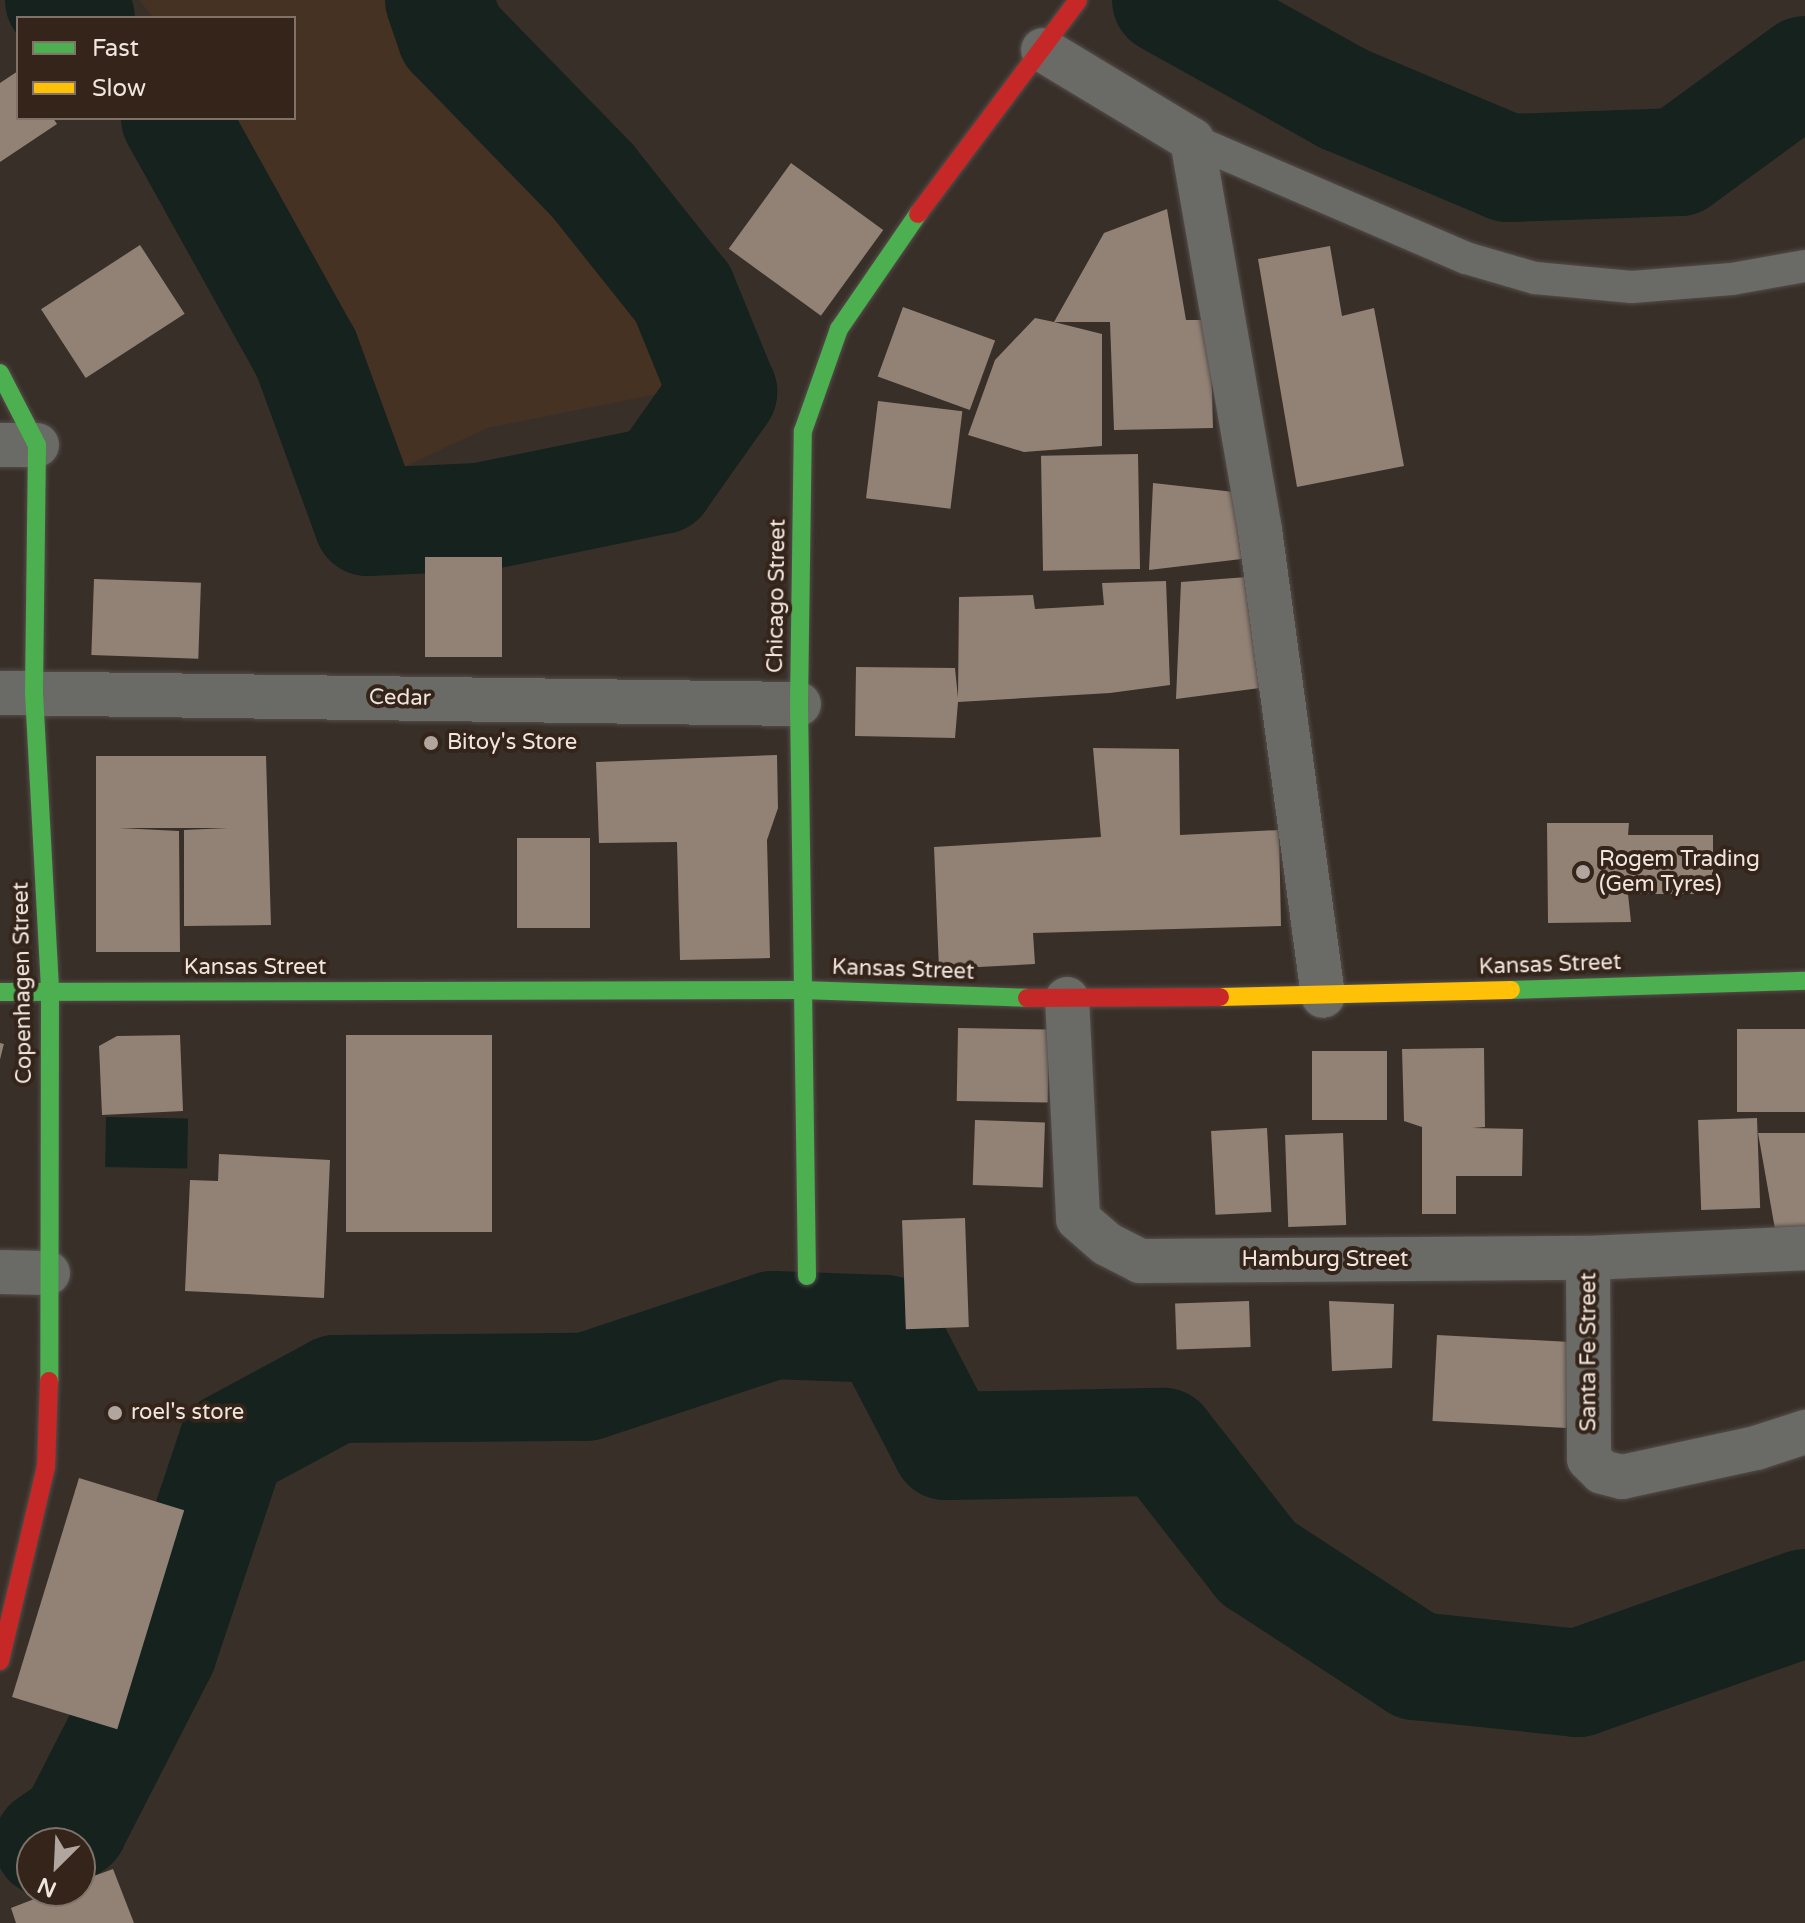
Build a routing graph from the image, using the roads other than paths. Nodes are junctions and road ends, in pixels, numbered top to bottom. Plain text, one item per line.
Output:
1 (1076, 3) edge
2 (1043, 50) junction
3 (1192, 140) junction
4 (1805, 266) edge
5 (0, 373) edge
6 (18, 445) edge
7 (17, 693) edge
8 (799, 704) junction
9 (1805, 981) edge
10 (802, 990) junction
11 (0, 992) edge
12 (50, 992) junction
13 (1323, 996) junction
14 (1067, 999) junction
15 (1805, 1248) edge
16 (1588, 1258) junction
17 (0, 1272) edge
18 (48, 1273) junction
19 (807, 1276) dead end
20 (1805, 1432) edge
21 (14, 1552) edge
22 (0, 1661) edge

1 - 2 street, Chicago Street
2 - 3 street
2 - 8 street, Chicago Street
3 - 4 lane
3 - 13 street
5 - 6 street, Copenhagen Street
6 - 7 street, Copenhagen Street
7 - 8 street, Cedar
7 - 12 street, Copenhagen Street
8 - 10 street, Chicago Street
9 - 13 street, Kansas Street
10 - 12 street, Kansas Street
10 - 14 street, Kansas Street
10 - 19 street, Chicago Street
11 - 12 street, Kansas Street
12 - 18 street, Copenhagen Street
13 - 14 street, Kansas Street
14 - 16 street, Hamburg Street
15 - 16 street, Hamburg Street
16 - 20 street, Santa Fe Street
17 - 18 street
18 - 21 street, Copenhagen Street
21 - 22 street, Copenhagen Street

